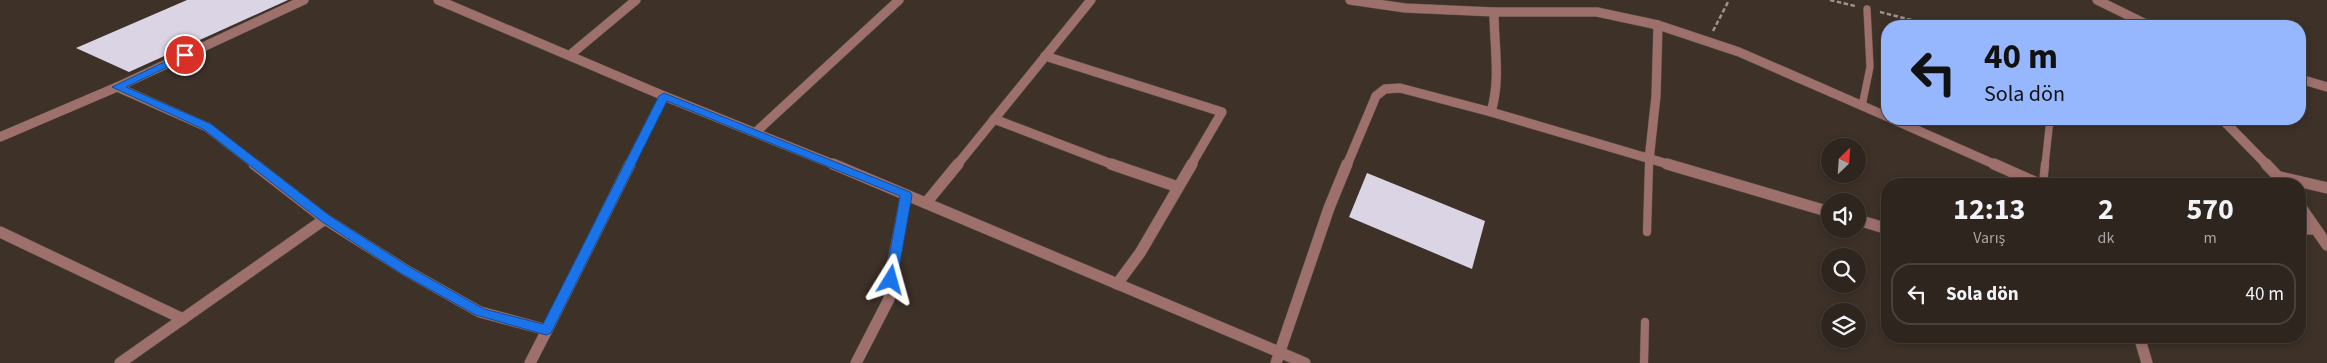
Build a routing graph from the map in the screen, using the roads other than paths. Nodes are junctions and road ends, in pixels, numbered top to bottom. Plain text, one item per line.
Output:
1 (304, 0) edge
2 (438, 0) edge
3 (636, 0) edge
4 (899, 0) edge
5 (1091, 0) edge
6 (1350, 0) edge
7 (2097, 0) edge
8 (1867, 9) road end
9 (1494, 12) junction
10 (2138, 20) edge
11 (1658, 25) junction
12 (570, 55) junction
13 (1045, 56) junction
14 (2306, 81) edge
15 (117, 87) junction
16 (2327, 87) edge
17 (664, 96) junction
18 (1862, 106) junction
19 (1491, 112) junction
20 (1881, 114) edge
21 (994, 119) junction
22 (1906, 125) edge
23 (2049, 125) edge
24 (2228, 125) edge
25 (756, 132) junction
26 (0, 137) edge
27 (1649, 160) junction
28 (2025, 178) edge
29 (2044, 178) edge
30 (2280, 178) edge
31 (2306, 184) edge
32 (1178, 187) junction
33 (2327, 188) edge
34 (906, 195) junction
35 (926, 203) junction
36 (1821, 209) edge
37 (2306, 216) edge
38 (325, 219) junction
39 (1866, 222) edge
40 (1881, 227) edge
41 (2306, 229) edge
42 (2314, 229) junction
43 (0, 232) edge
44 (1647, 232) dead end
45 (2327, 245) edge
46 (1117, 284) junction
47 (183, 319) junction
48 (1645, 322) dead end
49 (546, 330) junction
50 (2141, 343) edge
51 (1278, 358) edge
52 (120, 363) edge
53 (530, 363) edge
54 (856, 363) edge
55 (1306, 363) edge
56 (1644, 363) edge
57 (2147, 363) edge

1 - 15 street
2 - 12 street
3 - 12 street
4 - 25 street
5 - 13 street
6 - 9 street
7 - 10 street
8 - 18 lane
9 - 11 street
9 - 19 street
11 - 18 street
11 - 27 street
12 - 17 street
13 - 21 street
13 - 32 street
14 - 16 street
15 - 26 street
15 - 38 street
17 - 25 street
17 - 49 street
18 - 20 street
19 - 27 street
19 - 51 street
21 - 32 street
21 - 35 street
22 - 28 street
23 - 29 lane
24 - 30 street
25 - 34 street
27 - 36 street
27 - 44 lane
31 - 33 street
32 - 46 street
34 - 35 street
34 - 54 street
35 - 46 street
37 - 42 street
38 - 47 street
38 - 49 street
39 - 40 street
41 - 42 street
42 - 45 street
43 - 47 street
46 - 51 street
47 - 52 street
48 - 56 lane
49 - 53 street
50 - 57 street
51 - 55 street

